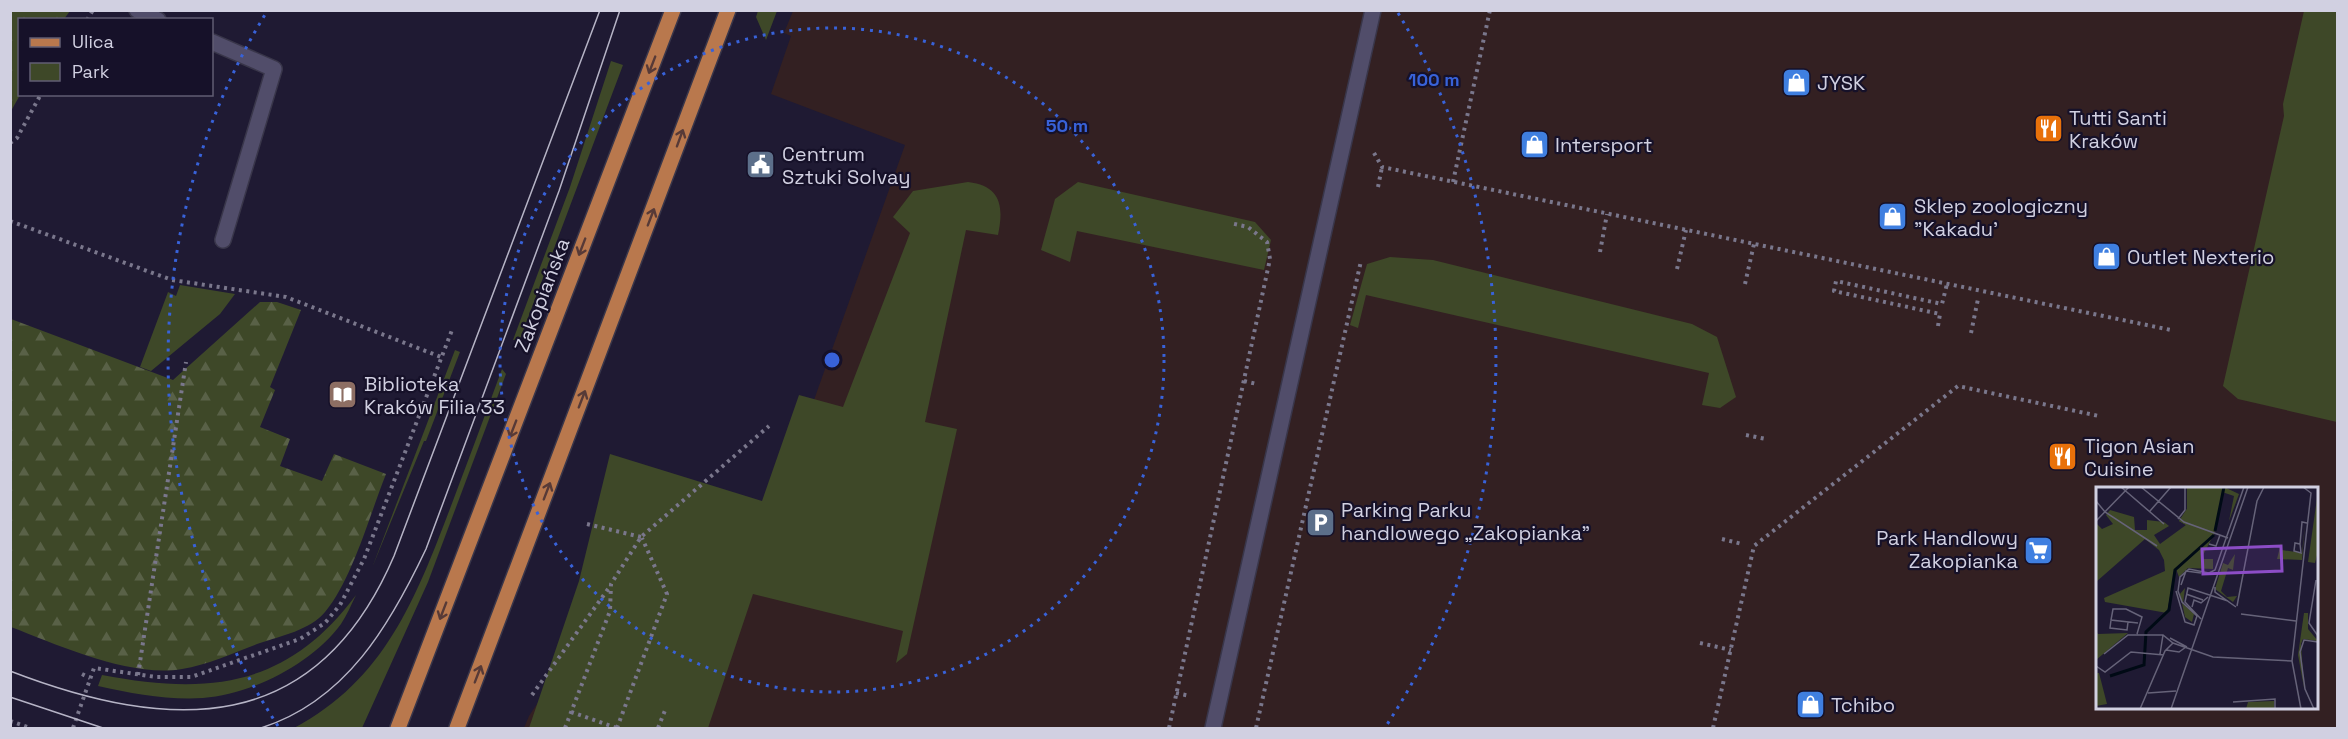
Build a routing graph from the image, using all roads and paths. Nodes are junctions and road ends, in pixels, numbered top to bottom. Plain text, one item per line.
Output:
1 (137, 10) edge
2 (673, 10) edge
3 (728, 10) edge
4 (1373, 10) edge
5 (1490, 10) edge
6 (154, 18) edge
7 (213, 42) edge
8 (40, 96) edge
9 (10, 142) edge
10 (1375, 145) dead end
11 (1382, 167) junction
12 (1452, 182) junction
13 (1378, 187) dead end
14 (1607, 214) junction
15 (10, 221) edge
16 (1230, 223) dead end
17 (1686, 230) junction
18 (223, 240) dead end
19 (1754, 244) junction
20 (1600, 252) dead end
21 (1361, 261) dead end
22 (1677, 269) dead end
23 (1745, 284) dead end
24 (1947, 284) junction
25 (1978, 299) dead end
26 (1938, 326) dead end
27 (452, 330) dead end
28 (2171, 330) dead end
29 (1971, 333) dead end
30 (441, 357) junction
31 (186, 362) dead end
32 (1244, 381) junction
33 (1266, 386) dead end
34 (2099, 416) dead end
35 (770, 426) dead end
36 (1746, 435) dead end
37 (1766, 439) dead end
38 (587, 524) dead end
39 (641, 537) junction
40 (1722, 539) dead end
41 (1742, 544) dead end
42 (611, 584) junction
43 (1700, 643) dead end
44 (1731, 650) junction
45 (82, 674) dead end
46 (138, 675) junction
47 (90, 678) junction
48 (532, 694) dead end
49 (666, 708) dead end
50 (571, 712) junction
51 (10, 721) edge
52 (30, 729) edge
53 (73, 729) edge
54 (398, 729) edge
55 (457, 729) edge
56 (565, 729) edge
57 (617, 729) edge
58 (658, 729) edge
59 (1169, 729) edge
60 (1213, 729) edge
61 (1256, 729) edge
62 (1713, 729) edge

1 - 6 lane
2 -> 54 main road, Zakopiańska
55 -> 3 main road
4 - 60 lane
5 - 12 path
7 - 18 lane
8 - 9 path
10 - 11 path
11 - 12 path
11 - 13 path
12 - 14 path
14 - 17 path
14 - 20 path
15 - 30 path
16 - 32 path
17 - 19 path
17 - 22 path
19 - 23 path
19 - 24 path
21 - 61 path
24 - 26 path
24 - 28 path
25 - 29 path
27 - 30 path
30 - 46 path
31 - 46 path
32 - 33 path
32 - 59 path
34 - 44 path
35 - 39 path
36 - 37 path
38 - 39 path
39 - 42 path
39 - 57 path
40 - 41 path
42 - 48 path
42 - 50 path
43 - 44 path
44 - 62 path
45 - 47 path
46 - 47 path
47 - 53 path
49 - 58 path
50 - 56 path
50 - 57 path
51 - 52 path

